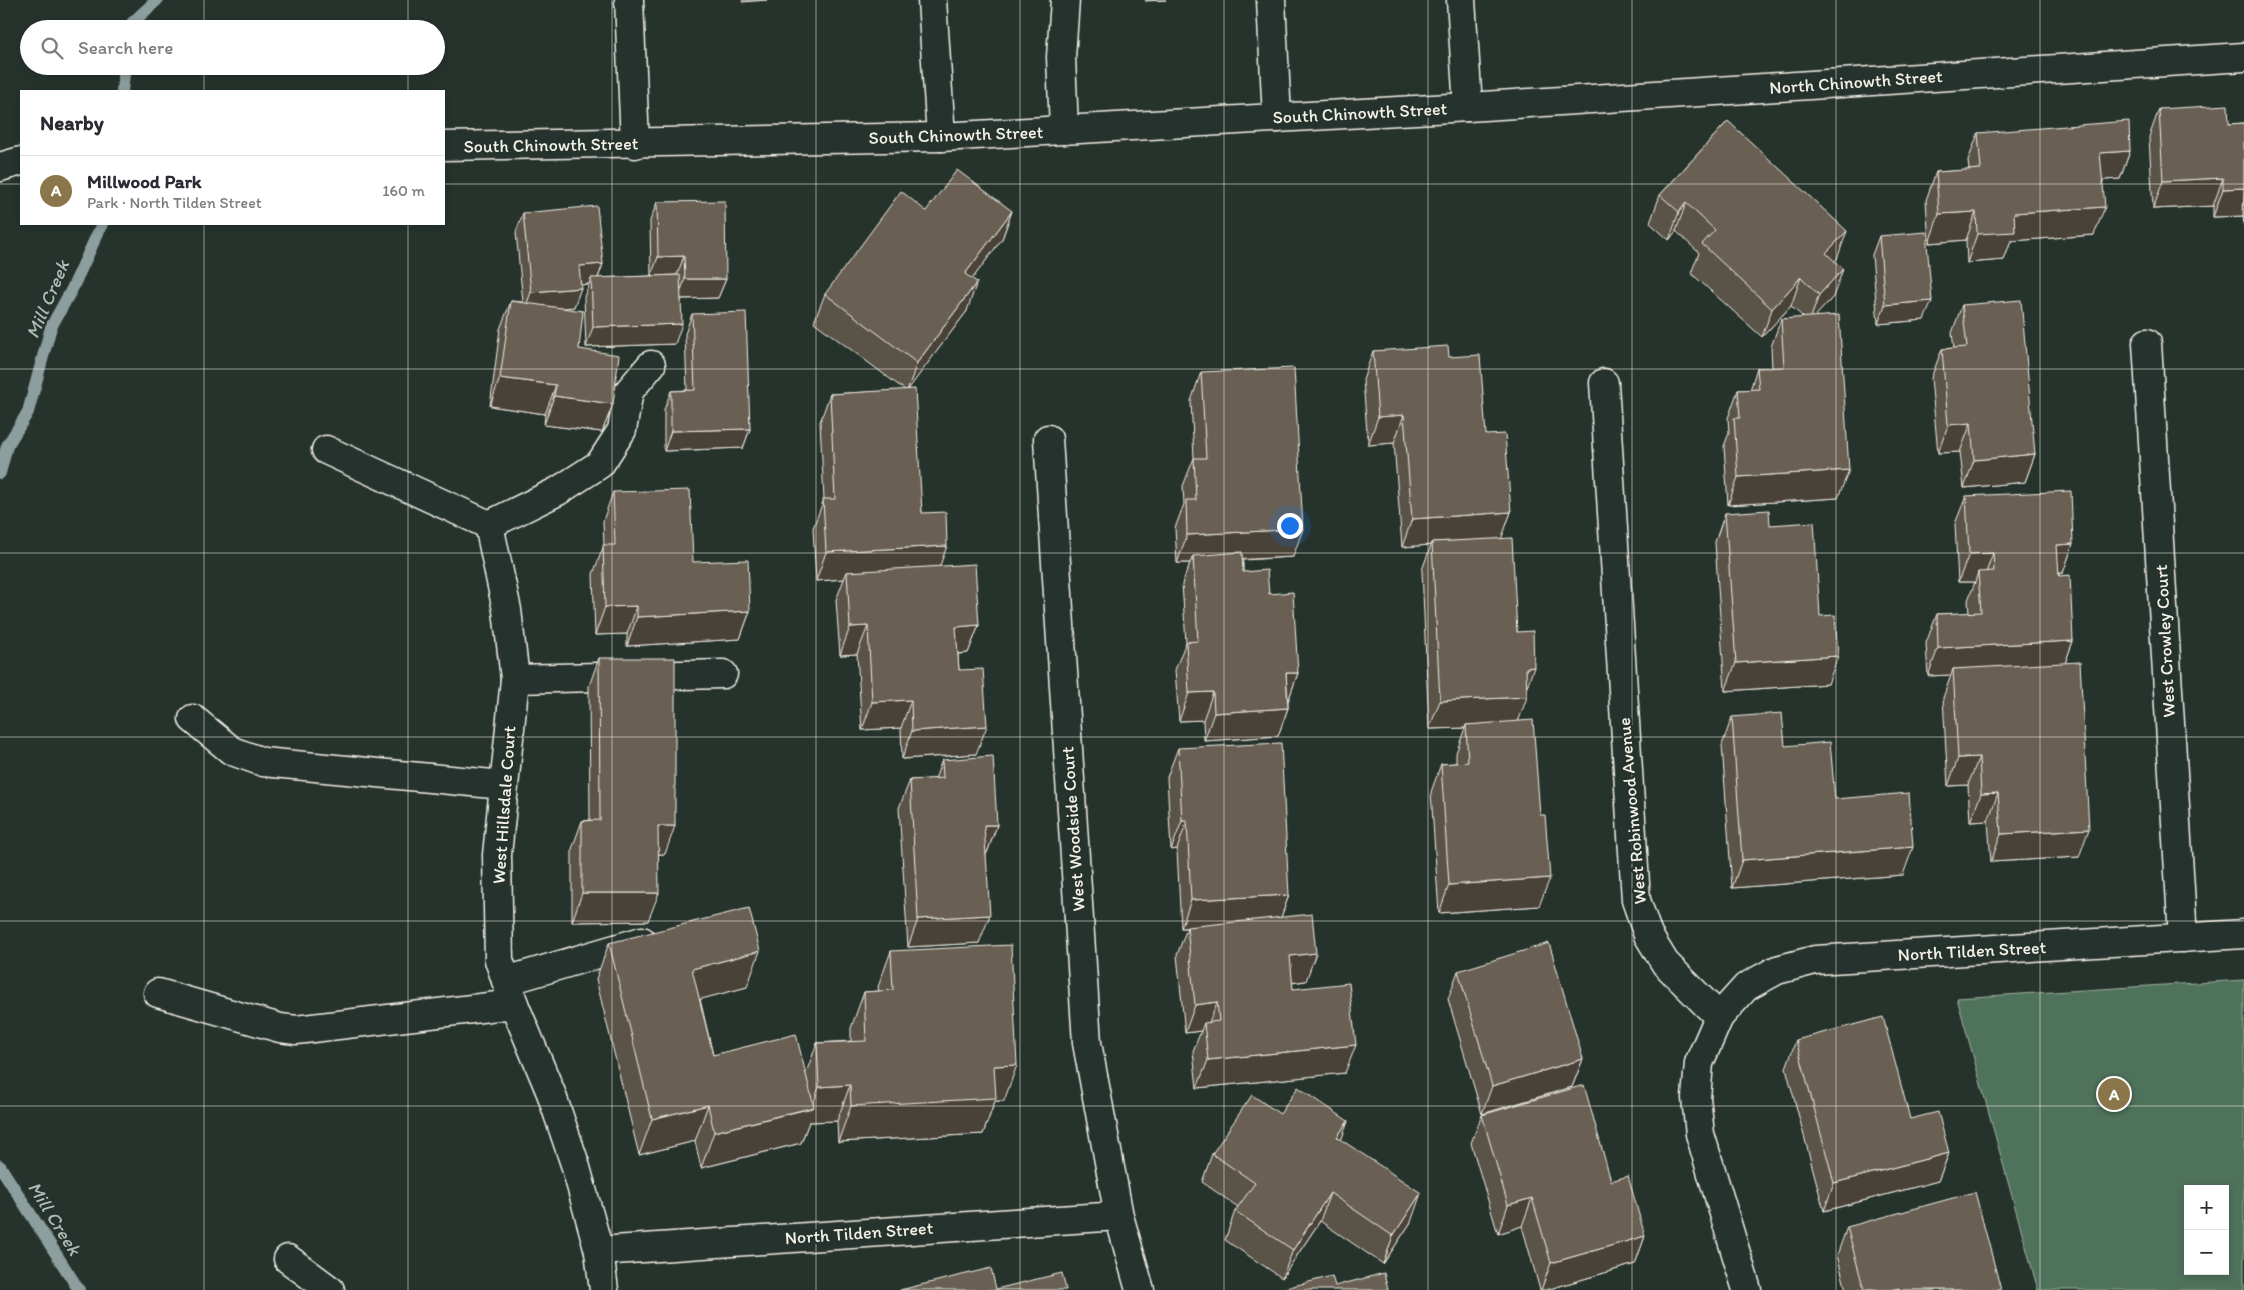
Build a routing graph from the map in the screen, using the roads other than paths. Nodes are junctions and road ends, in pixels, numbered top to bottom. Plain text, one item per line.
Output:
1 (629, 0) edge
2 (932, 0) edge
3 (1065, 0) edge
4 (1271, 0) edge
5 (1461, 0) edge
6 (2244, 57) edge
7 (1468, 106) junction
8 (1277, 118) junction
9 (1064, 130) junction
10 (941, 137) junction
11 (635, 144) junction
12 (445, 146) edge
13 (0, 147) edge
14 (20, 150) edge
15 (20, 161) edge
16 (0, 167) edge
17 (2147, 343) dead end
18 (651, 365) dead end
19 (1604, 383) dead end
20 (1048, 439) dead end
21 (326, 450) dead end
22 (489, 525) junction
23 (723, 674) dead end
24 (515, 679) junction
25 (193, 719) dead end
26 (503, 784) junction
27 (2244, 934) edge
28 (664, 935) edge
29 (2183, 938) junction
30 (510, 992) junction
31 (158, 993) dead end
32 (1719, 1017) junction
33 (1119, 1216) junction
34 (599, 1251) junction
35 (288, 1259) dead end
36 (330, 1290) edge
37 (604, 1290) edge
38 (1140, 1290) edge
39 (1747, 1290) edge

1 - 11 street
2 - 10 street
3 - 9 street
4 - 8 street
5 - 7 street
6 - 7 street, North Chinowth Street
7 - 8 street, South Chinowth Street
8 - 9 street, South Chinowth Street
9 - 10 street, South Chinowth Street
10 - 11 street, South Chinowth Street
11 - 12 street, South Chinowth Street
13 - 14 street
15 - 16 street
17 - 29 street, West Crowley Court
18 - 22 street
19 - 32 street, West Robinwood Avenue
20 - 33 street, West Woodside Court
21 - 22 street
22 - 24 street, West Hillsdale Court
23 - 24 street
24 - 26 street, West Hillsdale Court
25 - 26 street
26 - 30 street, West Hillsdale Court
27 - 29 street, North Tilden Street
28 - 30 street
29 - 32 street, North Tilden Street
30 - 31 street
30 - 34 street, West Hillsdale Court
32 - 39 street
33 - 34 street, North Tilden Street
33 - 38 street, West Woodside Court
34 - 37 street, West Hillsdale Court
35 - 36 street

